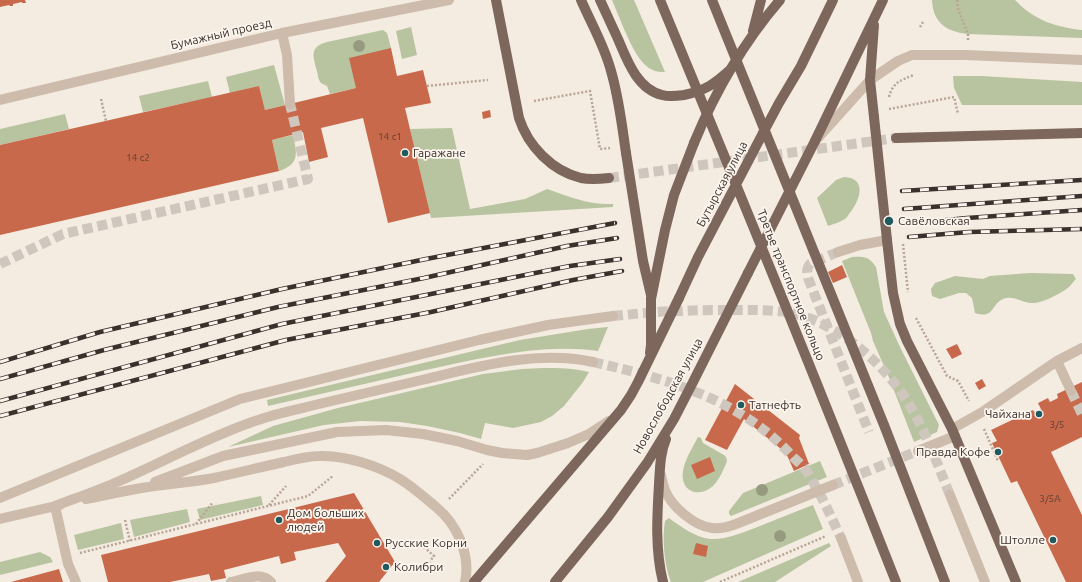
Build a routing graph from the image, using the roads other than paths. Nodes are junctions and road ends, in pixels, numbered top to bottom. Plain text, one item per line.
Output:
1 (448, 0) edge
2 (496, 0) edge
3 (581, 0) edge
4 (600, 0) edge
5 (660, 0) edge
6 (712, 0) edge
7 (761, 0) edge
8 (780, 0) edge
9 (833, 0) edge
10 (884, 0) edge
11 (874, 19) junction
12 (282, 33) junction
13 (752, 35) junction
14 (1082, 60) edge
15 (731, 69) junction
16 (870, 80) junction
17 (0, 100) edge
18 (290, 104) tunnel mouth
19 (828, 123) junction
20 (1082, 133) edge
21 (896, 138) tunnel mouth
22 (609, 178) tunnel mouth
23 (887, 240) junction
24 (838, 252) tunnel mouth
25 (651, 299) junction
26 (612, 316) tunnel mouth
27 (1082, 348) edge
28 (1057, 361) junction
29 (593, 362) tunnel mouth
30 (648, 362) junction
31 (1071, 392) tunnel mouth
32 (621, 410) junction
33 (674, 418) junction
34 (954, 433) junction
35 (918, 451) tunnel mouth
36 (660, 471) junction
37 (833, 486) tunnel mouth
38 (136, 489) junction
39 (950, 495) tunnel mouth
40 (0, 498) edge
41 (55, 506) junction
42 (0, 519) edge
43 (841, 538) tunnel mouth
44 (76, 582) edge
45 (231, 582) edge
46 (271, 582) edge
47 (465, 582) edge
48 (474, 582) edge
49 (555, 582) edge
50 (663, 582) edge
51 (858, 582) edge
52 (896, 582) edge
53 (945, 582) edge
54 (985, 582) edge
55 (1016, 582) edge

1 - 12 street, Бумажный проезд
2 - 22 main road
3 - 25 main road, bridge
4 - 15 main road
5 - 52 main road, Третье транспортное кольцо, bridge
6 - 53 main road, bridge
7 - 13 main road
8 - 13 main road
9 - 30 main road, Бутырская улица, bridge
10 - 11 main road
11 - 16 main road
11 - 19 main road
12 - 17 street, Бумажный проезд
12 - 18 street
13 - 15 main road
14 - 16 street
15 - 25 main road, bridge
16 - 19 street
16 - 23 main road, bridge
19 - 33 main road, Новослободская улица, bridge
20 - 21 main road
23 - 24 street
23 - 34 main road
25 - 30 main road
26 - 40 street
27 - 28 street
28 - 31 street
28 - 34 street
29 - 41 street
30 - 32 main road, Бутырская улица
32 - 38 street
32 - 48 main road
33 - 36 main road
33 - 49 main road, Новослободская улица
34 - 35 street
34 - 55 main road
36 - 37 street
36 - 50 main road
38 - 41 street
38 - 47 street
39 - 54 street
41 - 42 street
41 - 44 street
43 - 51 street
45 - 46 street

